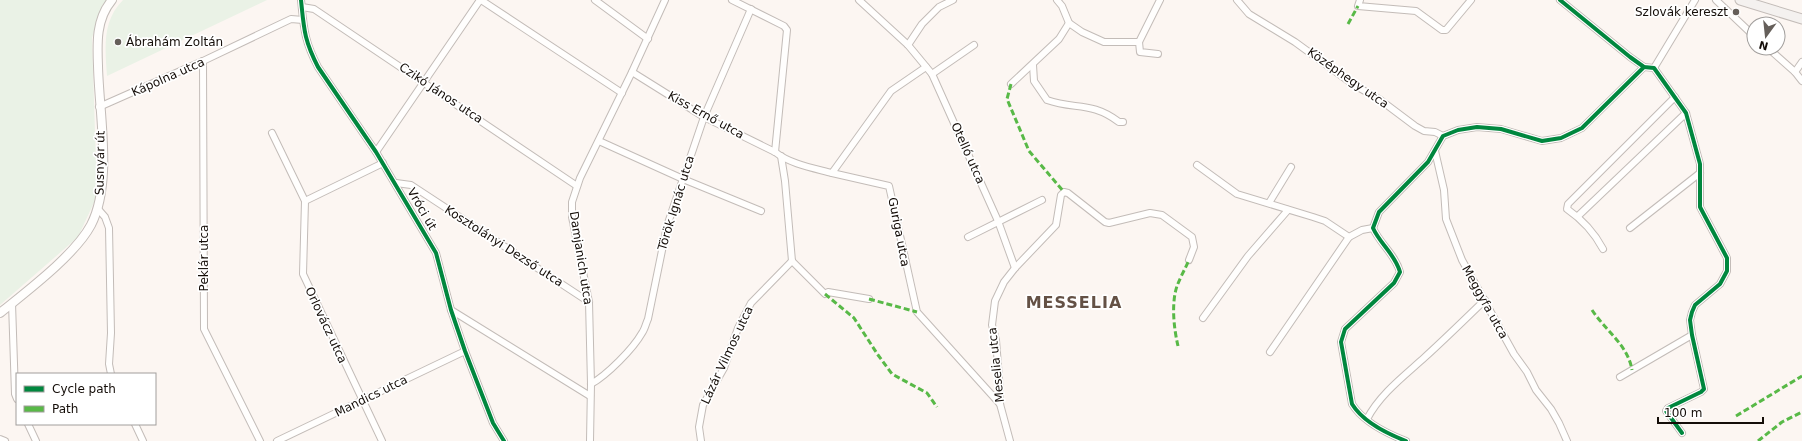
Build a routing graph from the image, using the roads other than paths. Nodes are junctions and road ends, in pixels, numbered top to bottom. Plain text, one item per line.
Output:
1 (112, 0) edge
2 (480, 0) edge
3 (595, 0) edge
4 (665, 0) edge
5 (732, 0) edge
6 (859, 0) edge
7 (953, 0) edge
8 (1057, 0) edge
9 (1160, 0) edge
10 (1237, 0) edge
11 (1360, 0) edge
12 (1471, 0) edge
13 (1560, 0) edge
14 (1695, 0) edge
15 (1716, 0) edge
16 (1740, 0) edge
17 (302, 3) edge
18 (751, 9) junction
19 (1802, 19) edge
20 (303, 20) junction
21 (1069, 23) junction
22 (1746, 28) edge
23 (648, 38) junction
24 (1139, 42) junction
25 (908, 45) junction
26 (974, 45) dead end
27 (1158, 54) dead end
28 (1777, 56) edge
29 (203, 61) junction
30 (1802, 62) edge
31 (1033, 65) junction
32 (926, 67) junction
33 (1644, 67) junction
34 (1654, 68) junction
35 (632, 72) junction
36 (1795, 72) junction
37 (932, 74) junction
38 (1802, 81) edge
39 (425, 82) junction
40 (1011, 84) dead end
41 (622, 93) junction
42 (1675, 97) junction
43 (99, 107) junction
44 (1686, 113) junction
45 (704, 117) junction
46 (1123, 122) dead end
47 (272, 133) dead end
48 (1443, 136) junction
49 (599, 142) junction
50 (1435, 151) junction
51 (376, 152) junction
52 (775, 152) junction
53 (781, 156) junction
54 (383, 163) junction
55 (1198, 164) dead end
56 (1291, 167) dead end
57 (832, 173) junction
58 (1700, 173) junction
59 (683, 179) junction
60 (396, 183) junction
61 (577, 186) junction
62 (1042, 200) dead end
63 (305, 201) junction
64 (1269, 203) junction
65 (98, 209) junction
66 (1288, 210) junction
67 (761, 211) dead end
68 (1578, 216) junction
69 (998, 221) junction
70 (1373, 228) junction
71 (1630, 228) dead end
72 (968, 237) dead end
73 (1349, 237) junction
74 (1603, 248) dead end
75 (1189, 260) dead end
76 (792, 261) junction
77 (1015, 268) junction
78 (869, 299) dead end
79 (1485, 300) junction
80 (589, 302) junction
81 (12, 303) junction
82 (451, 310) junction
83 (0, 313) edge
84 (1203, 318) dead end
85 (1692, 335) junction
86 (465, 351) junction
87 (1270, 352) dead end
88 (111, 373) edge
89 (1620, 377) dead end
90 (591, 384) junction
91 (16, 396) edge
92 (590, 396) junction
93 (362, 400) junction
94 (1000, 404) junction
95 (1366, 419) junction
96 (28, 425) edge
97 (135, 425) edge
98 (1682, 433) dead end
99 (0, 439) edge
100 (5, 441) edge
101 (36, 441) edge
102 (143, 441) edge
103 (260, 441) edge
104 (277, 441) edge
105 (382, 441) edge
106 (504, 441) edge
107 (590, 441) edge
108 (701, 441) edge
109 (1010, 441) edge
110 (1406, 441) edge
111 (1567, 441) edge

1 - 43 street, Susnyár út
2 - 39 street
2 - 41 street
3 - 23 street
4 - 23 street, Damjanich utca
5 - 18 street
6 - 25 street, Otelló utca
7 - 25 street
8 - 21 street
9 - 24 street
10 - 48 street, Középhegy utca
11 - 12 street
13 - 33 street
14 - 34 street
15 - 22 street
16 - 19 main road
17 - 20 street, Vróci út
17 - 39 street, Czikó János utca
18 - 45 street, Török Ignác utca
18 - 52 street
20 - 29 street, Kápolna utca
20 - 51 street, Vróci út
21 - 24 street
21 - 31 street
23 - 35 street, Damjanich utca
24 - 27 street
25 - 32 street, Otelló utca
26 - 37 street
28 - 36 street
29 - 43 street, Kápolna utca
29 - 103 street, Peklár utca
30 - 36 street
31 - 40 street
31 - 46 street
32 - 37 street, Otelló utca
32 - 57 street
33 - 34 street
33 - 48 street
34 - 42 street
35 - 41 street, Damjanich utca
35 - 45 street, Kiss Ernő utca
36 - 38 street
37 - 69 street, Otelló utca
39 - 51 street
39 - 61 street, Czikó János utca
41 - 49 street, Damjanich utca
42 - 44 street
42 - 68 street
43 - 65 street, Susnyár út
44 - 58 street
44 - 68 street
45 - 52 street, Kiss Ernő utca
45 - 59 street, Török Ignác utca
47 - 63 street, Orlovácz utca
48 - 50 street
49 - 59 street
49 - 61 street, Damjanich utca
50 - 70 street
50 - 79 street, Meggyfa utca
51 - 54 street, Vróci út
52 - 53 street, Kiss Ernő utca
53 - 57 street, Kiss Ernő utca
53 - 76 street
54 - 60 street, Vróci út
54 - 63 street
55 - 64 street
56 - 64 street
57 - 94 street, Guriga utca
58 - 71 street
58 - 85 street
59 - 67 street
59 - 90 street, Török Ignác utca
60 - 80 street, Kosztolányi Dezső utca
60 - 82 street, Vróci út
61 - 80 street, Damjanich utca
62 - 69 street
63 - 93 street, Orlovácz utca
64 - 66 street
65 - 81 street, Susnyár út
65 - 88 street
66 - 73 street
66 - 84 street
68 - 74 street
69 - 72 street
69 - 77 street, Otelló utca
70 - 73 street
70 - 95 street
73 - 87 street
75 - 77 street, Meselia utca
76 - 78 street
76 - 108 street, Lázár Vilmos utca
77 - 94 street, Meselia utca
79 - 95 street
79 - 111 street, Meggyfa utca
80 - 90 street, Damjanich utca
81 - 83 street, Susnyár út
81 - 91 street
82 - 86 street, Vróci út
82 - 92 street
85 - 89 street
85 - 98 street
86 - 93 street, Mandics utca
86 - 106 street, Vróci út
90 - 92 street, Damjanich utca
92 - 107 street, Damjanich utca
93 - 104 street, Mandics utca
93 - 105 street, Orlovácz utca
94 - 109 street, Meselia utca
95 - 110 street
96 - 101 street
97 - 102 street
99 - 100 street

